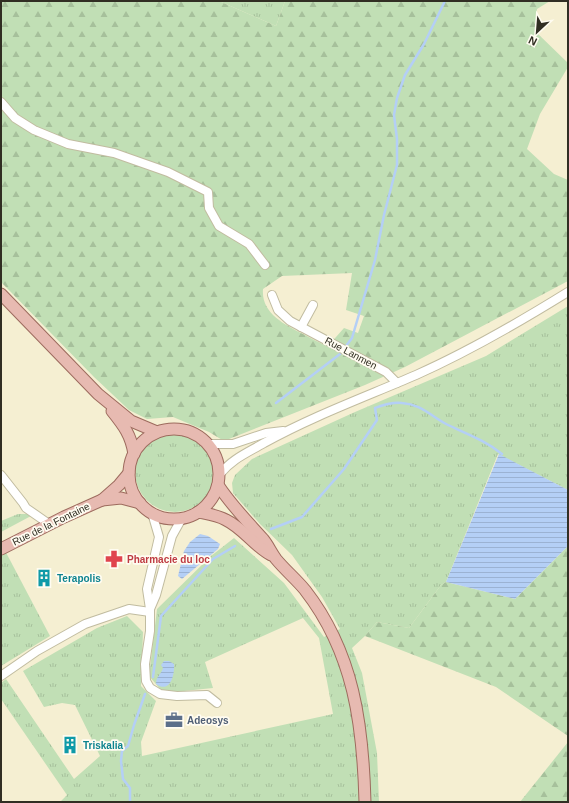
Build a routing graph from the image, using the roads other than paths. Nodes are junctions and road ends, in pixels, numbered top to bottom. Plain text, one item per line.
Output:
1 (1, 102) edge
2 (265, 265) dead end
3 (568, 292) edge
4 (1, 294) edge
5 (272, 295) dead end
6 (312, 305) dead end
7 (301, 327) junction
8 (397, 383) junction
9 (98, 394) junction
10 (287, 430) junction
11 (157, 432) junction
12 (208, 444) junction
13 (134, 454) junction
14 (129, 472) junction
15 (1, 475) edge
16 (218, 484) junction
17 (102, 500) junction
18 (140, 502) junction
19 (198, 512) junction
20 (152, 513) junction
21 (182, 518) junction
22 (49, 524) junction
23 (1, 549) edge
24 (276, 559) junction
25 (150, 610) junction
26 (1, 676) edge
27 (217, 703) dead end
28 (365, 802) edge

1 - 2 street
3 - 8 street
4 - 9 main road
5 - 7 street, Rue Lanmen
6 - 7 street
7 - 8 street, Rue Lanmen
8 - 10 street
9 - 11 main road
9 - 13 main road
10 - 12 street
10 - 16 street
11 - 12 main road
11 - 13 main road
12 - 16 main road
13 - 14 main road
14 - 17 main road, Rue de la Fontaine
14 - 18 main road
15 - 22 street
16 - 19 main road
16 - 24 main road
17 - 18 main road, Rue de la Fontaine
17 - 22 main road, Rue de la Fontaine
18 - 20 main road
19 - 21 main road
19 - 24 main road
20 - 21 main road
20 - 25 street
21 - 25 street
22 - 23 main road, Rue de la Fontaine
24 - 28 main road
25 - 26 street
25 - 27 street

